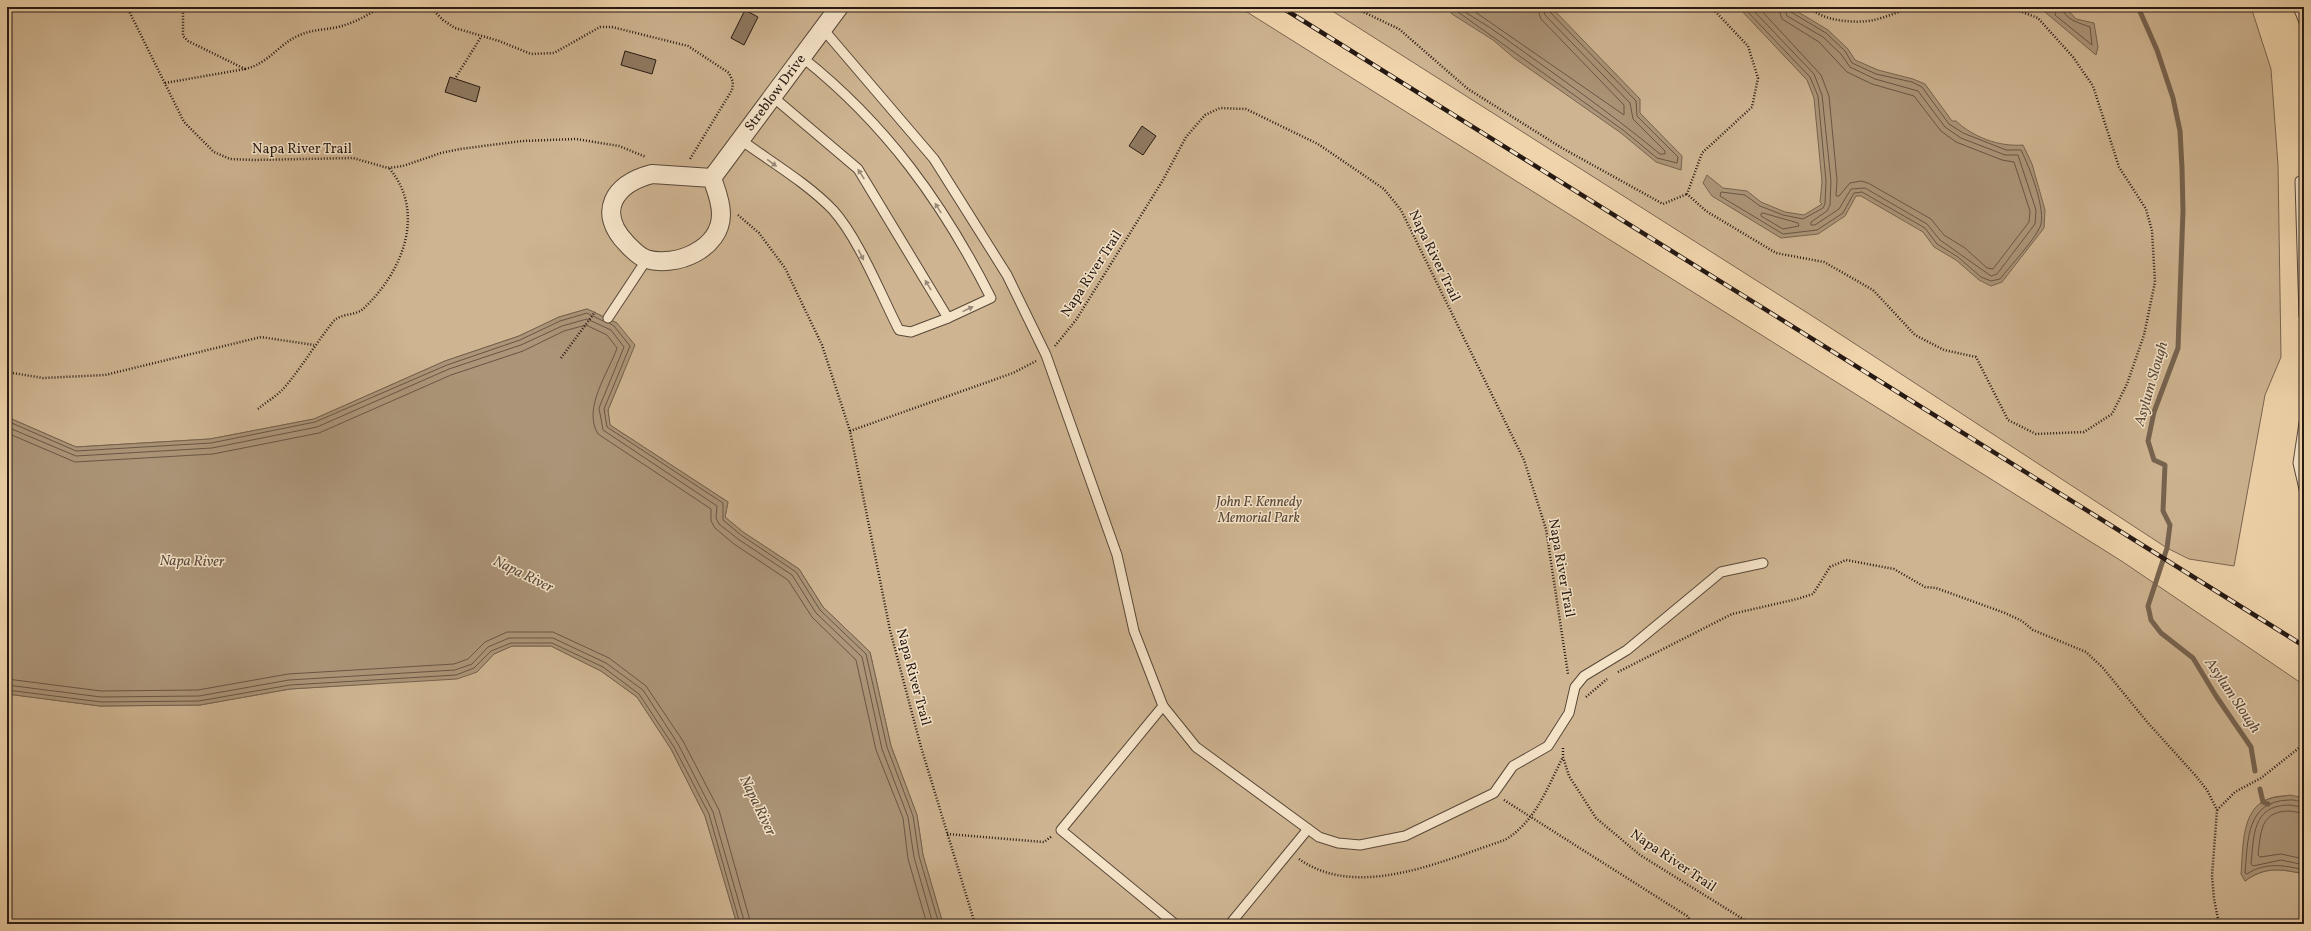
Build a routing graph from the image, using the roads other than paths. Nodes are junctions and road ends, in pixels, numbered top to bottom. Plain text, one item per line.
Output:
1 (839, 7) edge
2 (2298, 7) edge
3 (2304, 22) edge
4 (823, 29) junction
5 (803, 58) junction
6 (773, 97) junction
7 (741, 140) junction
8 (712, 178) junction
9 (2304, 181) edge
10 (646, 259) junction
11 (2304, 316) edge
12 (608, 318) dead end
13 (948, 318) junction
14 (2304, 423) edge
15 (2304, 489) edge
16 (1763, 563) dead end
17 (1163, 706) junction
18 (1308, 829) junction
19 (1175, 924) edge
20 (1230, 924) edge

1 - 4 street, Streblow Drive
2 - 3 lane
4 - 5 street, Streblow Drive
4 - 17 lane
5 - 6 street, Streblow Drive
13 -> 5 lane
6 - 7 street, Streblow Drive
13 -> 6 lane
7 - 8 street, Streblow Drive
7 -> 13 lane
8 - 10 street
8 - 10 street
9 - 11 lane
10 - 12 lane
14 - 15 lane
16 - 18 lane
17 - 18 lane
17 - 19 lane
18 - 20 lane

